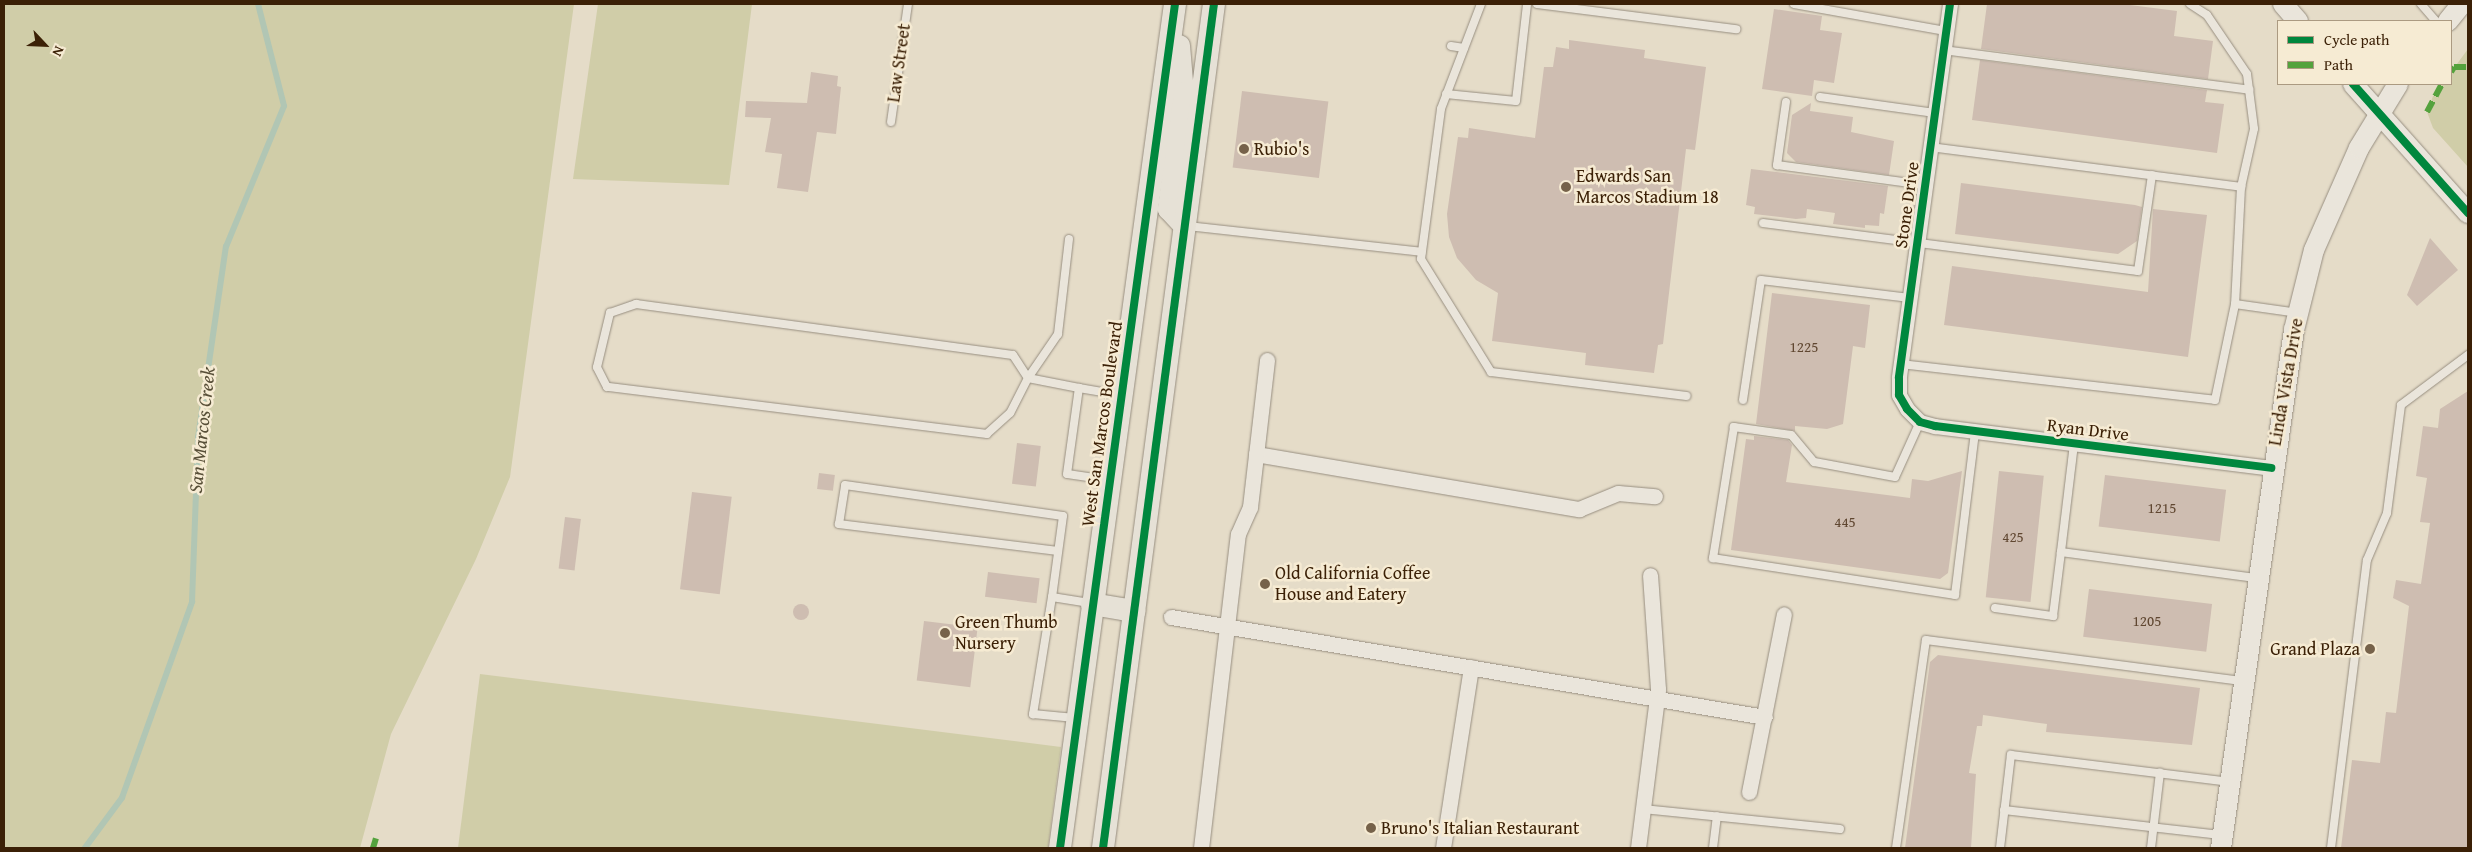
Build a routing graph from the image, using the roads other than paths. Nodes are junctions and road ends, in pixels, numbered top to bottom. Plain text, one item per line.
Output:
1 (908, 4) edge
2 (1175, 4) edge
3 (1214, 4) edge
4 (1482, 4) edge
5 (1527, 4) edge
6 (1537, 4) edge
7 (1794, 4) edge
8 (1950, 4) edge
9 (2190, 4) edge
10 (2283, 4) edge
11 (2421, 4) edge
12 (2462, 4) edge
13 (2297, 20) edge
14 (2435, 20) edge
15 (2449, 20) edge
16 (1172, 26) junction
17 (1736, 29) dead end
18 (1946, 31) junction
19 (1451, 46) dead end
20 (1464, 48) junction
21 (1944, 50) junction
22 (2354, 85) edge
23 (2397, 85) edge
24 (2249, 90) junction
25 (1446, 94) junction
26 (1820, 97) dead end
27 (1786, 102) dead end
28 (1935, 113) junction
29 (2378, 114) junction
30 (891, 122) dead end
31 (1930, 147) junction
32 (2152, 175) junction
33 (1925, 185) junction
34 (2241, 187) junction
35 (2468, 213) edge
36 (1763, 223) dead end
37 (1185, 226) junction
38 (1069, 239) dead end
39 (1918, 240) junction
40 (1422, 252) junction
41 (1910, 298) junction
42 (2235, 304) junction
43 (2298, 313) junction
44 (2468, 356) edge
45 (1267, 360) dead end
46 (1900, 364) junction
47 (1028, 378) junction
48 (1078, 388) junction
49 (1120, 395) junction
50 (1686, 396) dead end
51 (1743, 400) dead end
52 (1920, 422) junction
53 (1975, 431) junction
54 (2074, 444) junction
55 (1256, 454) junction
56 (2271, 468) junction
57 (1108, 480) junction
58 (1655, 496) dead end
59 (1058, 551) junction
60 (2061, 552) junction
61 (1650, 575) dead end
62 (2257, 578) junction
63 (1052, 597) junction
64 (1092, 604) junction
65 (1995, 608) dead end
66 (1134, 612) junction
67 (1784, 614) dead end
68 (1171, 617) dead end
69 (1228, 626) junction
70 (1471, 668) junction
71 (2243, 681) junction
72 (1657, 699) junction
73 (1765, 717) junction
74 (1077, 718) junction
75 (2160, 774) junction
76 (2230, 782) junction
77 (1749, 792) dead end
78 (1643, 809) junction
79 (2004, 810) junction
80 (1717, 816) junction
81 (2154, 828) junction
82 (1840, 830) dead end
83 (2222, 842) edge
84 (1060, 848) edge
85 (1103, 848) edge
86 (1201, 848) edge
87 (1443, 848) edge
88 (1638, 848) edge
89 (1713, 848) edge
90 (1896, 848) edge
91 (2000, 848) edge
92 (2152, 848) edge
93 (2331, 848) edge

1 - 30 lane, Law Street
2 - 16 main road, West San Marcos Boulevard
3 - 37 main road
4 - 20 lane
5 - 25 lane
6 - 17 lane
7 - 18 lane
8 - 18 street, Stone Drive
9 - 24 lane
10 - 13 main road
11 - 14 lane
12 - 15 main road
16 - 37 main road
16 - 49 main road, West San Marcos Boulevard
18 - 21 street, Stone Drive
19 - 20 lane
20 - 25 lane
21 - 24 lane
21 - 28 street, Stone Drive
22 - 29 main road
23 - 29 main road, Linda Vista Drive
24 - 34 lane
25 - 40 lane
26 - 28 lane
27 - 33 lane
28 - 31 street, Stone Drive
29 - 35 main road
29 - 43 main road, Linda Vista Drive
31 - 32 lane
31 - 33 street, Stone Drive
32 - 34 lane
32 - 39 lane
33 - 39 street, Stone Drive
34 - 42 lane
36 - 39 lane
37 - 40 lane
37 - 66 main road
38 - 47 lane
39 - 41 street, Stone Drive
40 - 50 lane
41 - 46 street, Stone Drive
41 - 51 lane
42 - 43 lane
42 - 46 lane
43 - 56 main road, Linda Vista Drive
44 - 93 lane
45 - 55 street
46 - 52 street, Stone Drive
47 - 47 lane
47 - 48 lane
48 - 49 lane
48 - 57 lane
49 - 57 main road, West San Marcos Boulevard
52 - 53 street, Ryan Drive
52 - 53 lane
53 - 54 street, Ryan Drive
54 - 56 street, Ryan Drive
54 - 60 lane
55 - 58 street
55 - 69 street
56 - 62 main road, Linda Vista Drive
57 - 64 main road, West San Marcos Boulevard
59 - 59 lane
59 - 63 lane
60 - 62 lane
60 - 65 lane
61 - 72 street
62 - 71 main road, Linda Vista Drive
63 - 64 lane
63 - 74 lane
64 - 66 main road
64 - 74 main road, West San Marcos Boulevard
66 - 85 main road
67 - 73 street
68 - 69 street
69 - 70 street
69 - 86 street
70 - 72 street
70 - 87 street
71 - 76 main road, Linda Vista Drive
71 - 90 lane
72 - 73 street
72 - 78 street
73 - 77 street
74 - 84 main road, West San Marcos Boulevard
75 - 76 lane
75 - 79 lane
75 - 81 lane
76 - 83 main road, Linda Vista Drive
78 - 80 lane
78 - 88 street
79 - 81 lane
79 - 91 lane
80 - 82 lane
80 - 89 lane
81 - 83 lane
81 - 92 lane

